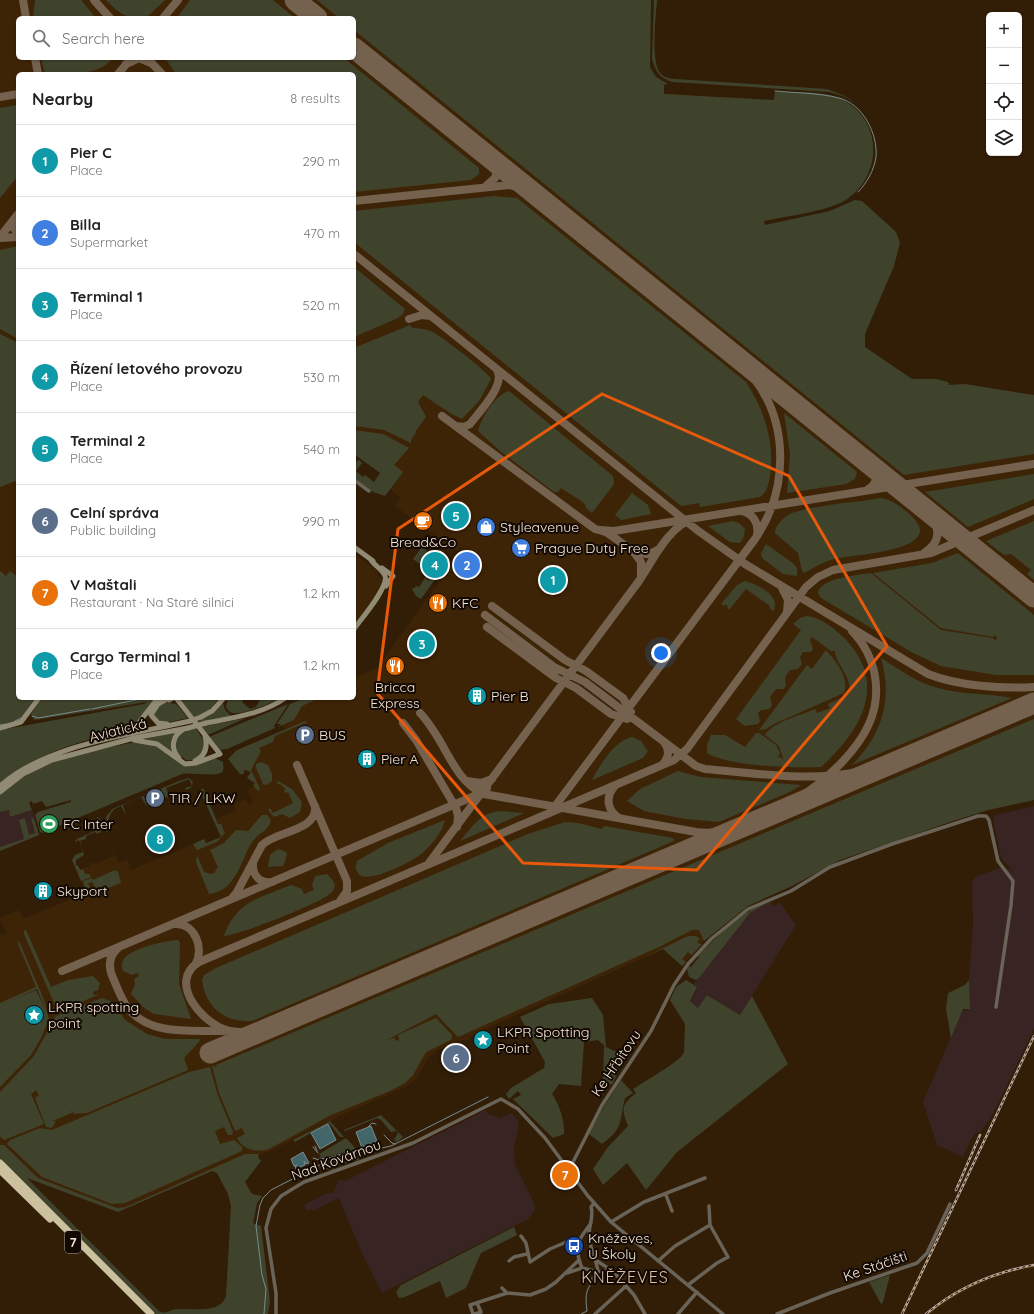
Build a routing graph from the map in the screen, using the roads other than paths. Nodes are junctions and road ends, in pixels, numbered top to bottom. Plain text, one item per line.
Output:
1 (356, 481) edge
2 (369, 491) dead end
3 (356, 549) edge
4 (356, 626) edge
5 (37, 700) edge
6 (156, 700) edge
7 (165, 700) edge
8 (170, 700) edge
9 (177, 700) edge
10 (222, 700) edge
11 (282, 700) edge
12 (180, 705) junction
13 (178, 724) junction
14 (0, 728) edge
15 (188, 728) junction
16 (203, 734) junction
17 (130, 739) junction
18 (90, 744) junction
19 (220, 754) junction
20 (195, 761) junction
21 (0, 786) edge
22 (0, 792) edge
23 (996, 1007) dead end
24 (0, 1163) edge
25 (0, 1170) edge
26 (569, 1170) junction
27 (705, 1178) dead end
28 (666, 1195) junction
29 (588, 1196) junction
30 (594, 1203) junction
31 (950, 1204) dead end
32 (709, 1206) dead end
33 (591, 1207) junction
34 (672, 1211) dead end
35 (612, 1222) junction
36 (591, 1223) junction
37 (710, 1225) junction
38 (582, 1235) junction
39 (589, 1235) junction
40 (521, 1236) dead end
41 (577, 1243) junction
42 (527, 1254) junction
43 (579, 1260) junction
44 (509, 1261) dead end
45 (658, 1261) junction
46 (597, 1262) junction
47 (582, 1268) junction
48 (612, 1270) junction
49 (598, 1272) junction
50 (566, 1274) junction
51 (590, 1282) dead end
52 (688, 1285) junction
53 (626, 1286) junction
54 (502, 1288) dead end
55 (697, 1292) junction
56 (507, 1293) junction
57 (477, 1303) junction
58 (145, 1314) edge
59 (152, 1314) edge
60 (276, 1314) edge
61 (474, 1314) edge
62 (595, 1314) edge
63 (645, 1314) edge
64 (678, 1314) edge
65 (723, 1314) edge
66 (777, 1314) edge

1 - 2 street
3 - 4 main road
5 - 14 main road
6 - 18 main road
7 - 13 main road
8 - 12 main road
9 - 12 main road
10 - 13 main road, Aviatická, bridge
11 - 15 main road, Aviatická, bridge
12 - 16 main road
13 - 18 main road, Aviatická
15 - 17 main road, Aviatická
15 - 20 main road
16 - 19 main road
16 - 20 main road
17 - 19 main road
17 - 22 main road, Aviatická
18 - 21 main road, Aviatická
19 - 20 main road
23 - 26 street, Ke Hřbitovu
24 - 59 highway, 7
25 - 58 highway, 7
26 - 29 street
26 - 60 street, Nad Kovárnou
27 - 28 street
28 - 34 street
28 - 35 street
29 - 30 street
29 - 33 street
30 - 33 street
30 - 35 street
31 - 66 street, Ke Stáčišti
32 - 37 street
33 - 36 street
35 - 45 street
36 - 38 street
36 - 39 street
37 - 45 street
37 - 52 street
38 - 39 street
38 - 41 street
39 - 46 street
40 - 42 street
41 - 42 street
41 - 43 street
42 - 44 street
43 - 47 street
43 - 50 street
45 - 52 street
46 - 48 street
46 - 49 street
47 - 49 street
47 - 50 street
48 - 49 street
48 - 53 street
49 - 51 street
50 - 56 street
52 - 55 street
53 - 62 street
53 - 63 street
54 - 56 street
55 - 64 street
55 - 65 street
56 - 57 street
57 - 61 street
57 - 61 street

